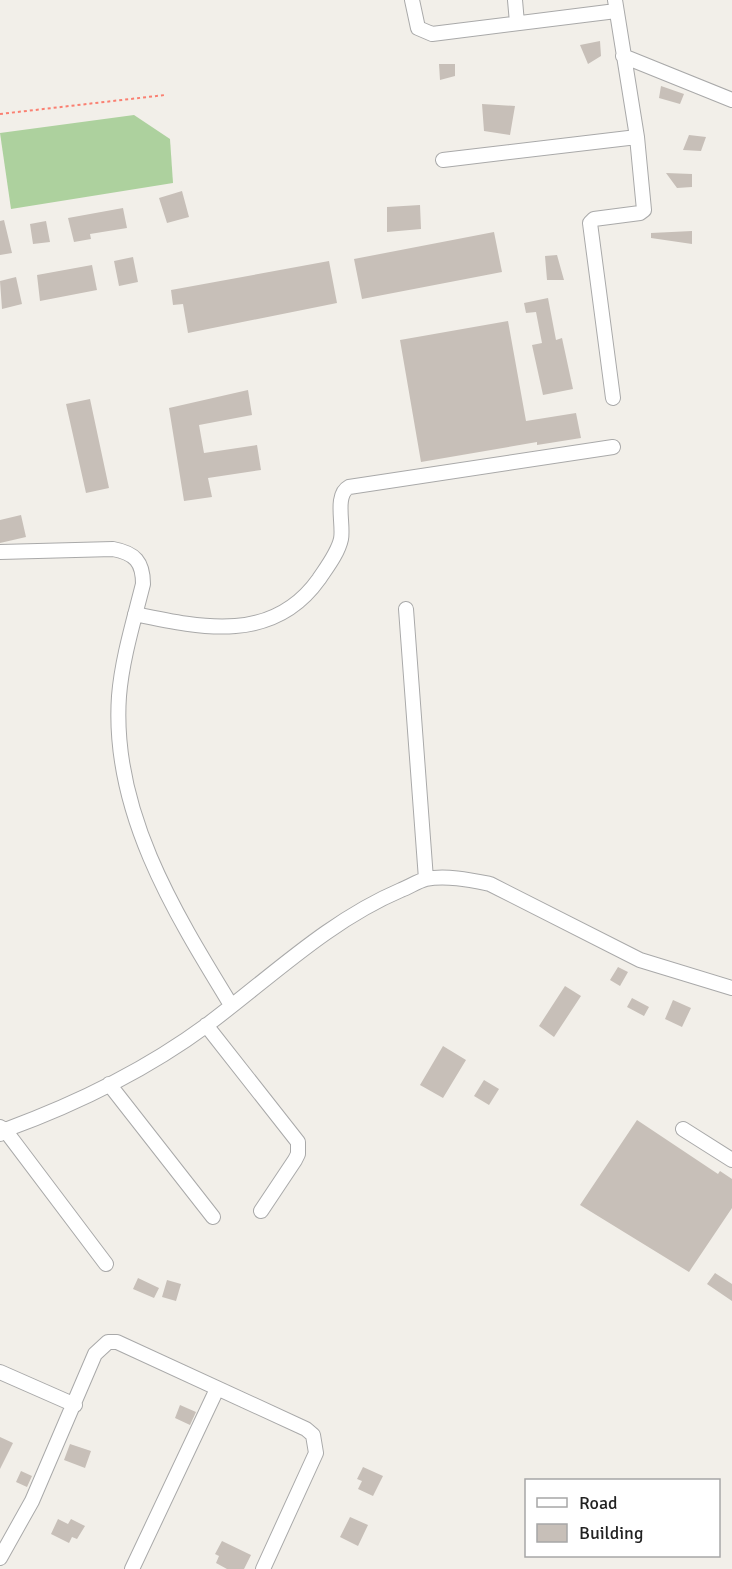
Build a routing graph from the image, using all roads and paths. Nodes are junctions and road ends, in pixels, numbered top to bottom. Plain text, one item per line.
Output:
1 (412, 0) edge
2 (514, 0) edge
3 (616, 5) edge
4 (517, 23) junction
5 (623, 56) junction
6 (165, 95) dead end
7 (732, 100) edge
8 (0, 114) edge
9 (637, 137) junction
10 (443, 160) dead end
11 (613, 399) dead end
12 (613, 447) dead end
13 (0, 552) edge
14 (406, 609) dead end
15 (135, 614) junction
16 (426, 879) junction
17 (732, 988) edge
18 (231, 1005) junction
19 (206, 1026) junction
20 (109, 1084) junction
21 (683, 1129) dead end
22 (2, 1130) edge
23 (732, 1160) edge
24 (261, 1211) dead end
25 (213, 1216) dead end
26 (106, 1263) dead end
27 (0, 1372) edge
28 (217, 1389) junction
29 (75, 1405) junction
30 (0, 1558) edge
31 (132, 1569) edge
32 (263, 1569) edge

1 - 4 street
2 - 4 street
3 - 4 street
3 - 5 street
5 - 7 street
5 - 9 street
6 - 8 path
9 - 10 street
9 - 11 street
12 - 15 street
13 - 15 street
14 - 16 street
15 - 18 street
16 - 17 street
16 - 18 street
18 - 19 street
19 - 20 street
19 - 24 street
20 - 22 street
20 - 25 street
21 - 23 street
22 - 26 street
27 - 29 street
28 - 29 street
28 - 31 street
28 - 32 street
29 - 30 street

